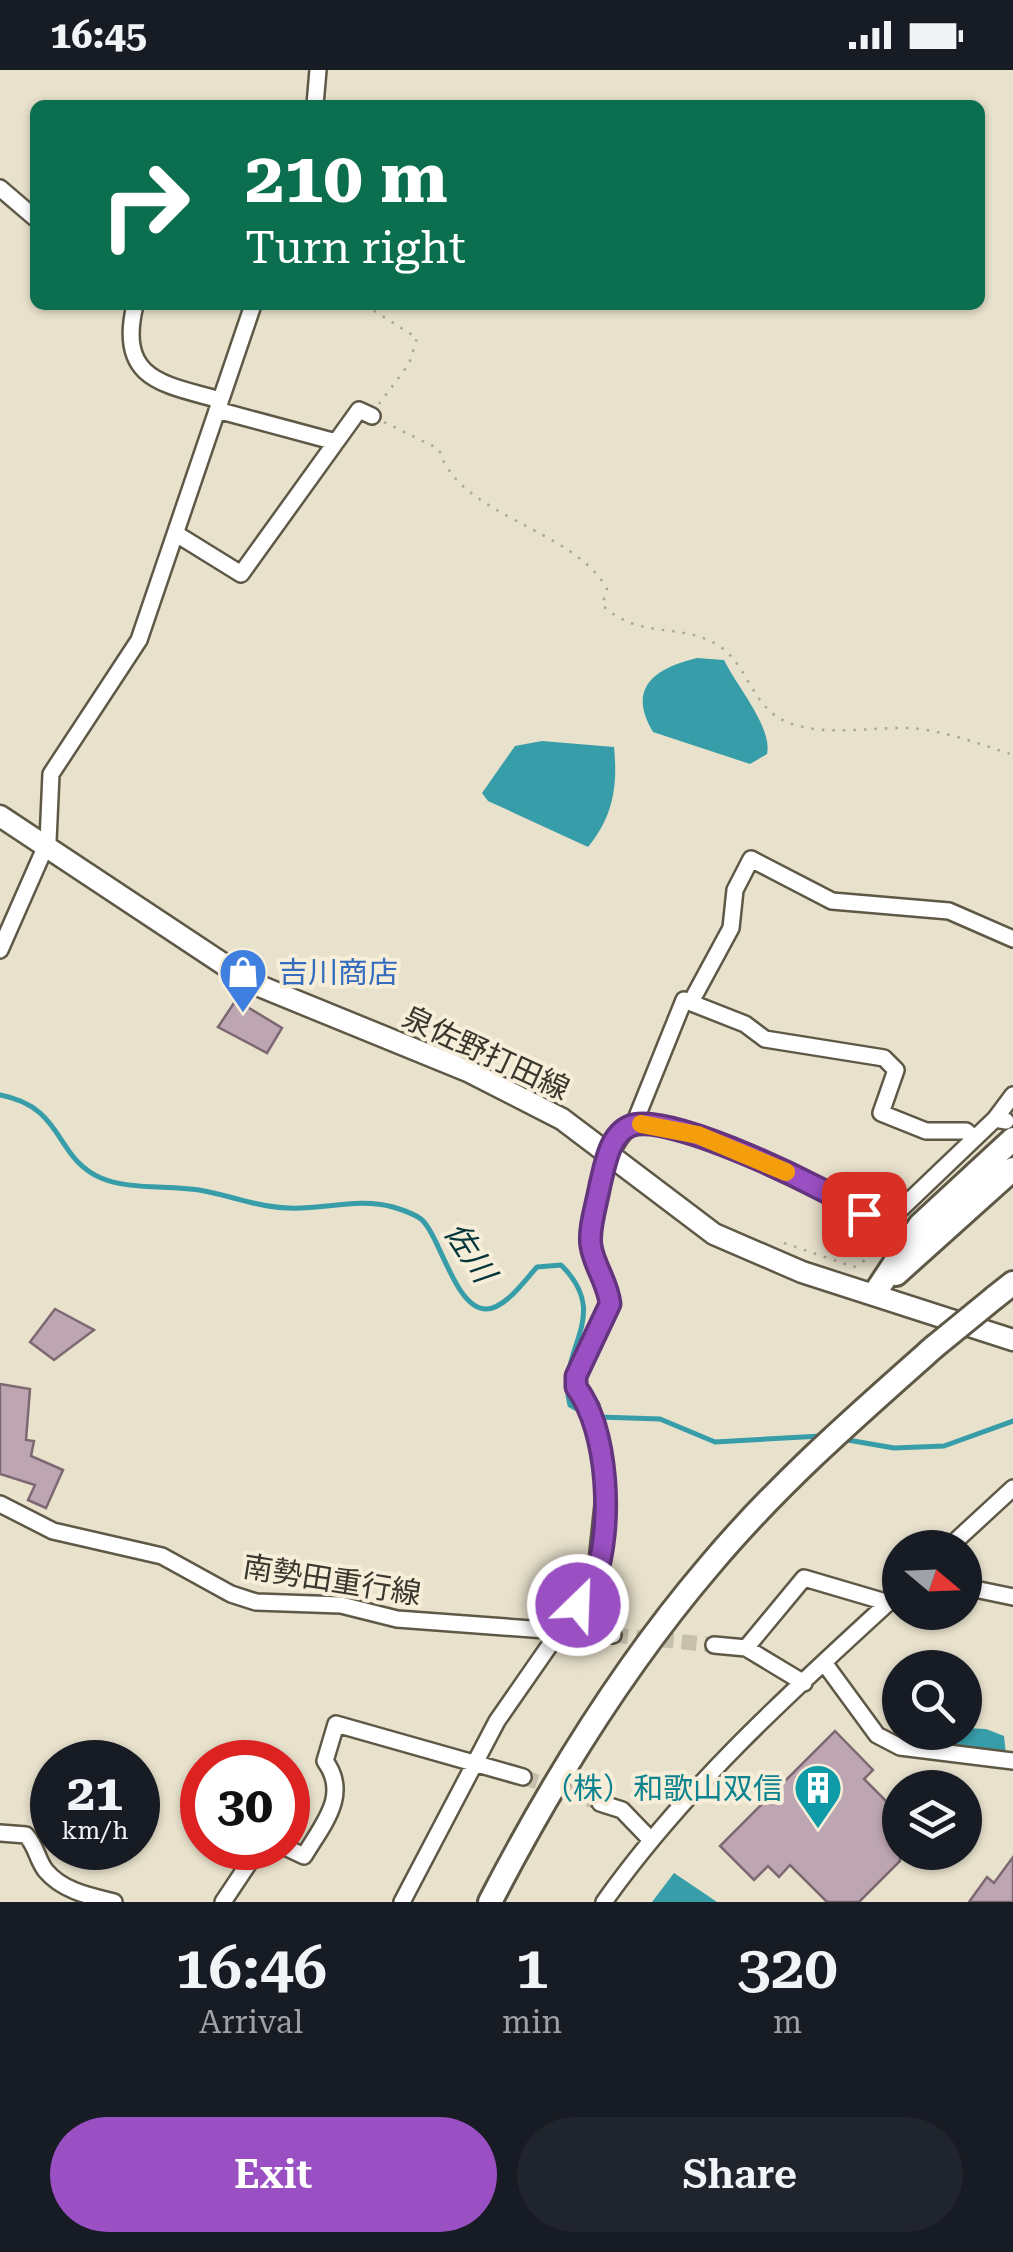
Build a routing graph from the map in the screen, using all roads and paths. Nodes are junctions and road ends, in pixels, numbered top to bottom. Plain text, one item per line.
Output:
1 (318, 70) edge
2 (315, 100) edge
3 (0, 188) edge
4 (30, 214) edge
5 (134, 310) edge
6 (251, 310) edge
7 (372, 310) edge
8 (219, 405) junction
9 (372, 416) junction
10 (336, 442) junction
11 (178, 535) junction
12 (1013, 755) edge
13 (0, 816) edge
14 (45, 846) junction
15 (1013, 940) edge
16 (0, 950) edge
17 (692, 1000) junction
18 (1013, 1095) edge
19 (634, 1124) junction
20 (1005, 1126) edge
21 (974, 1138) junction
22 (608, 1155) junction
23 (1013, 1169) edge
24 (887, 1246) dead end
25 (833, 1260) dead end
26 (1013, 1283) edge
27 (875, 1293) junction
28 (1013, 1340) edge
29 (1013, 1488) edge
30 (0, 1504) edge
31 (968, 1530) edge
32 (982, 1590) edge
33 (882, 1595) edge
34 (1013, 1598) edge
35 (882, 1609) edge
36 (561, 1630) junction
37 (613, 1636) tunnel mouth
38 (714, 1644) tunnel mouth
39 (746, 1648) junction
40 (825, 1664) junction
41 (804, 1683) junction
42 (476, 1761) junction
43 (1013, 1761) edge
44 (523, 1777) tunnel mouth
45 (600, 1803) tunnel mouth
46 (0, 1833) edge
47 (649, 1838) junction
48 (310, 1845) edge
49 (244, 1870) edge
50 (59, 1882) junction
51 (55, 1902) edge
52 (114, 1902) edge
53 (222, 1902) edge
54 (402, 1902) edge
55 (490, 1902) edge
56 (604, 1902) edge

1 - 2 street
3 - 4 street
5 - 8 street
6 - 8 street
7 - 9 path
8 - 10 street
8 - 11 street
9 - 10 street
9 - 12 path
10 - 11 street
11 - 14 street
13 - 14 main road, 泉佐野打田線
14 - 16 street
14 - 22 main road, 泉佐野打田線
15 - 17 street
17 - 19 street
17 - 21 street
18 - 20 street
19 - 21 street
19 - 22 street
20 - 21 street
20 - 27 highway
22 - 27 main road, 泉佐野打田線
22 - 36 street
23 - 27 highway
24 - 25 path
26 - 55 highway, bridge
27 - 28 main road, 泉佐野打田線
29 - 31 street
30 - 36 street, 南勢田重行線
32 - 34 street
33 - 39 street
35 - 40 street
36 - 37 street, 南勢田重行線
36 - 42 street
38 - 39 street
39 - 41 street
40 - 41 street
40 - 43 street
41 - 47 street
42 - 44 street
42 - 48 street
42 - 54 street
45 - 47 street
46 - 50 street
47 - 56 street
49 - 53 street
50 - 51 street
50 - 52 street

